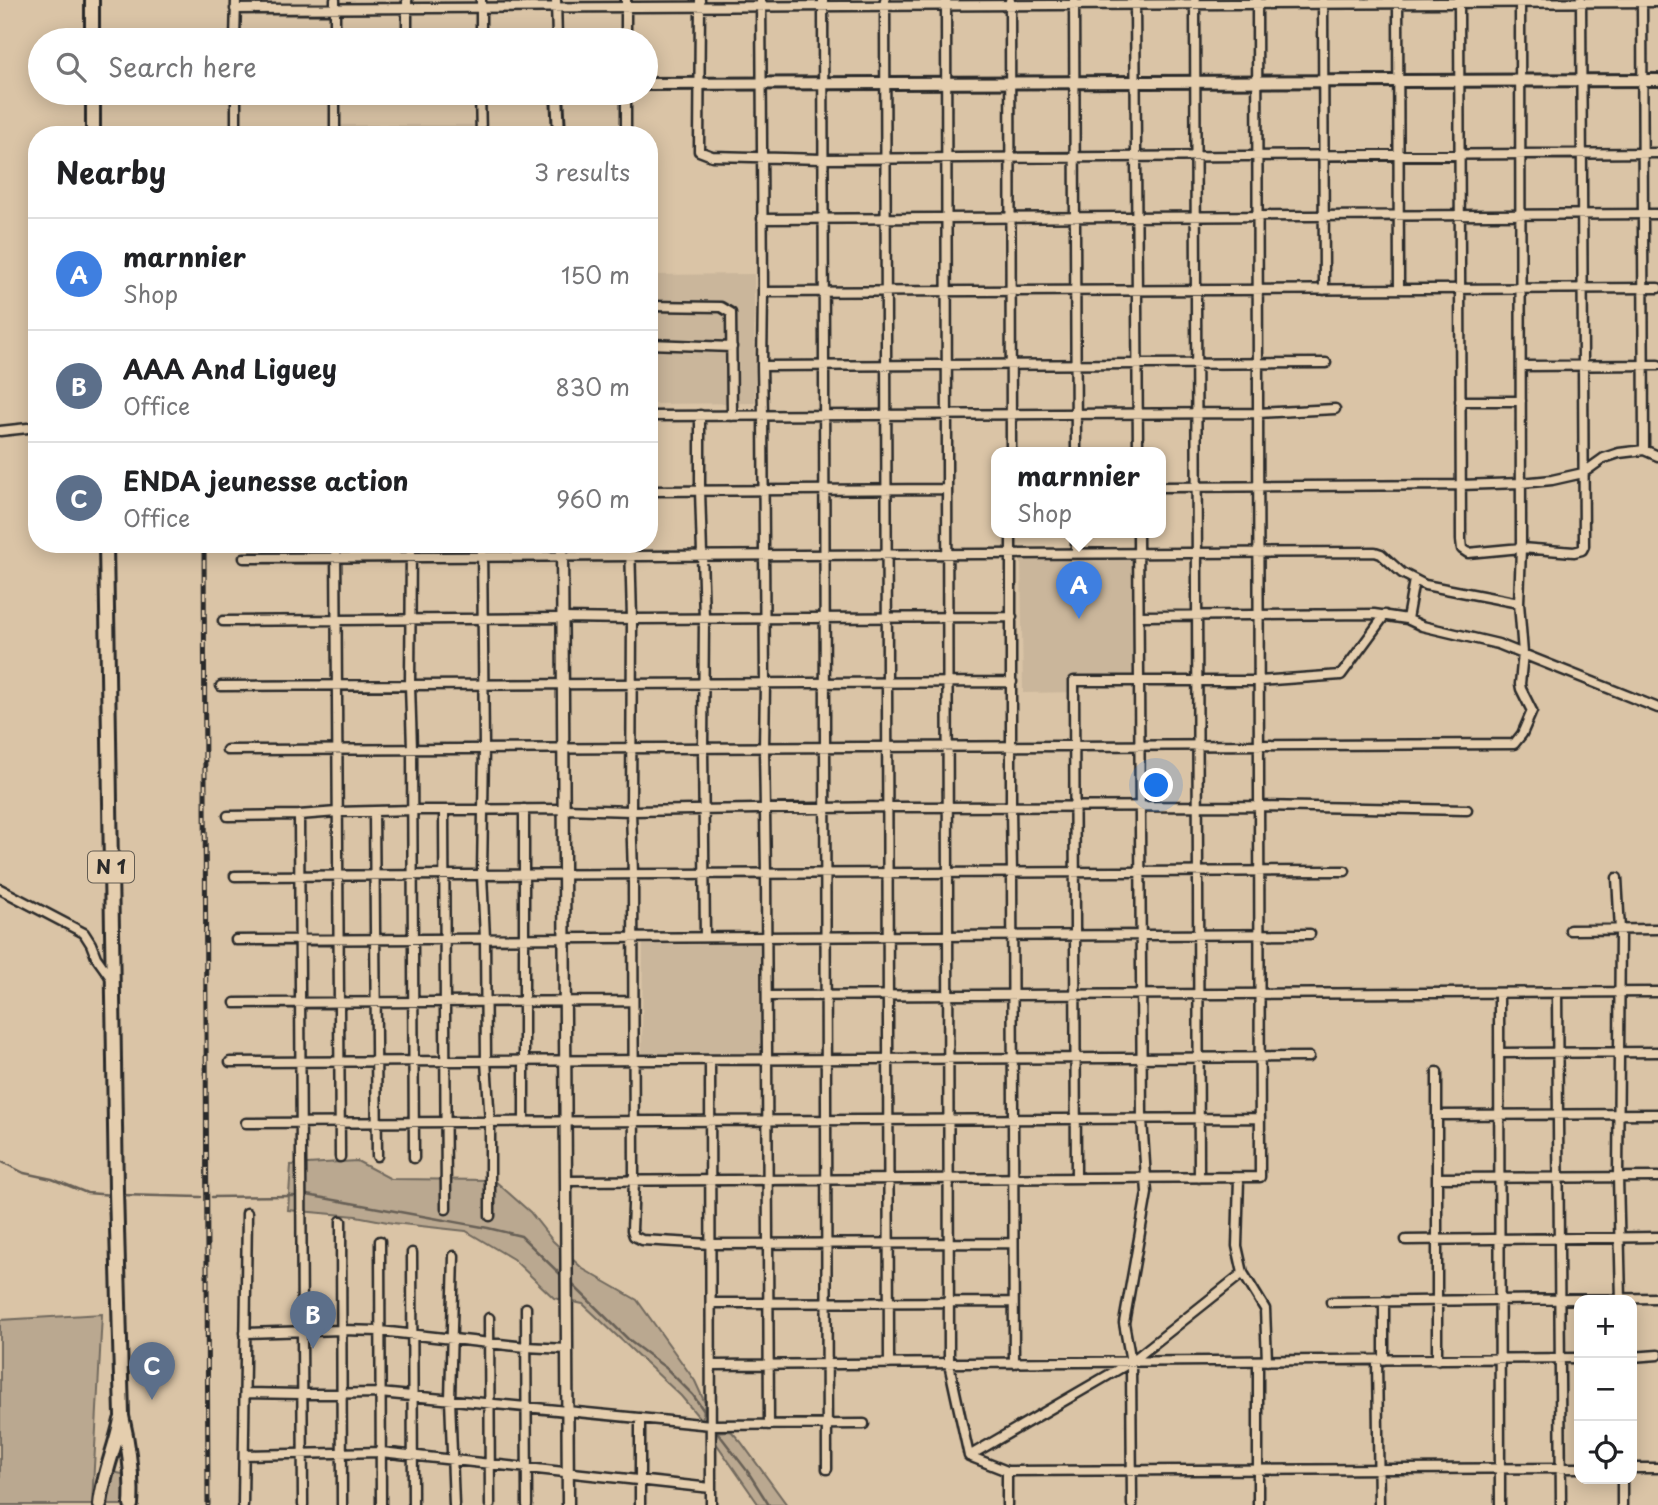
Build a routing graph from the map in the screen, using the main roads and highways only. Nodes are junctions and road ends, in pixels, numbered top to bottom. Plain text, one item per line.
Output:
1 (92, 0) edge
2 (92, 28) edge
3 (1658, 80) edge
4 (658, 84) edge
5 (93, 105) edge
6 (558, 105) edge
7 (93, 126) edge
8 (559, 126) edge
9 (106, 553) edge
10 (122, 1416) junction
11 (100, 1505) edge
12 (131, 1505) edge

1 - 2 highway
3 - 4 main road
5 - 7 highway
6 - 8 main road
9 - 10 highway, N 1
10 - 11 highway, N 1
10 - 12 highway, N 1

